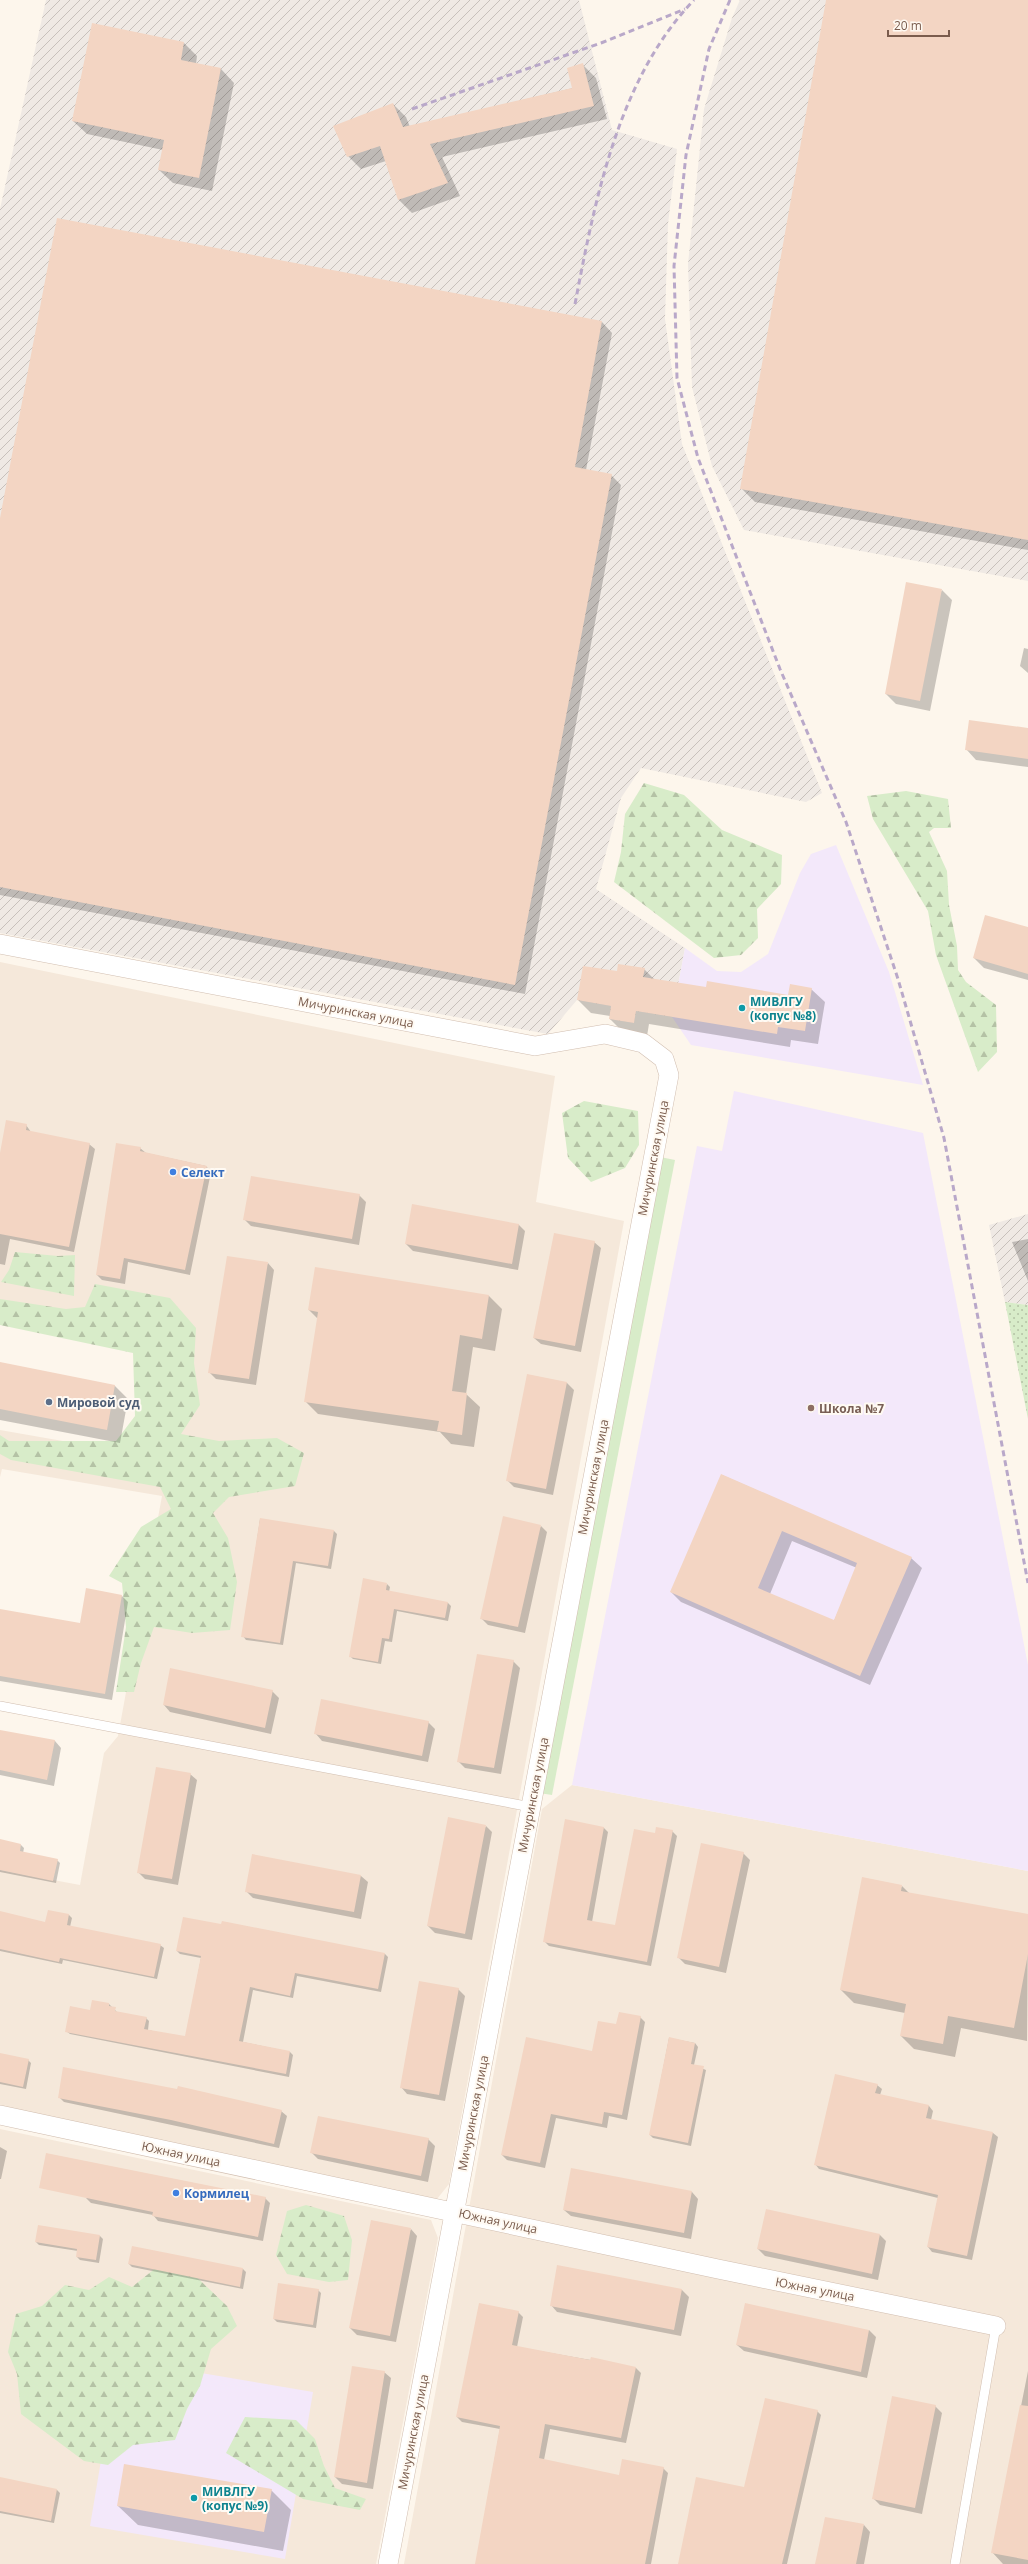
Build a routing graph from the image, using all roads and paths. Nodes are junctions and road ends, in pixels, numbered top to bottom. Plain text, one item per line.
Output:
1 (0, 944) edge
2 (0, 1706) edge
3 (531, 1807) junction
4 (0, 2115) edge
5 (454, 2212) junction
6 (996, 2326) joint
7 (388, 2564) edge
8 (955, 2564) edge

1 - 3 street, Мичуринская улица
2 - 3 lane
3 - 5 street, Мичуринская улица
4 - 5 street, Южная улица
5 - 6 street, Южная улица
5 - 7 street, Мичуринская улица
6 - 8 lane

